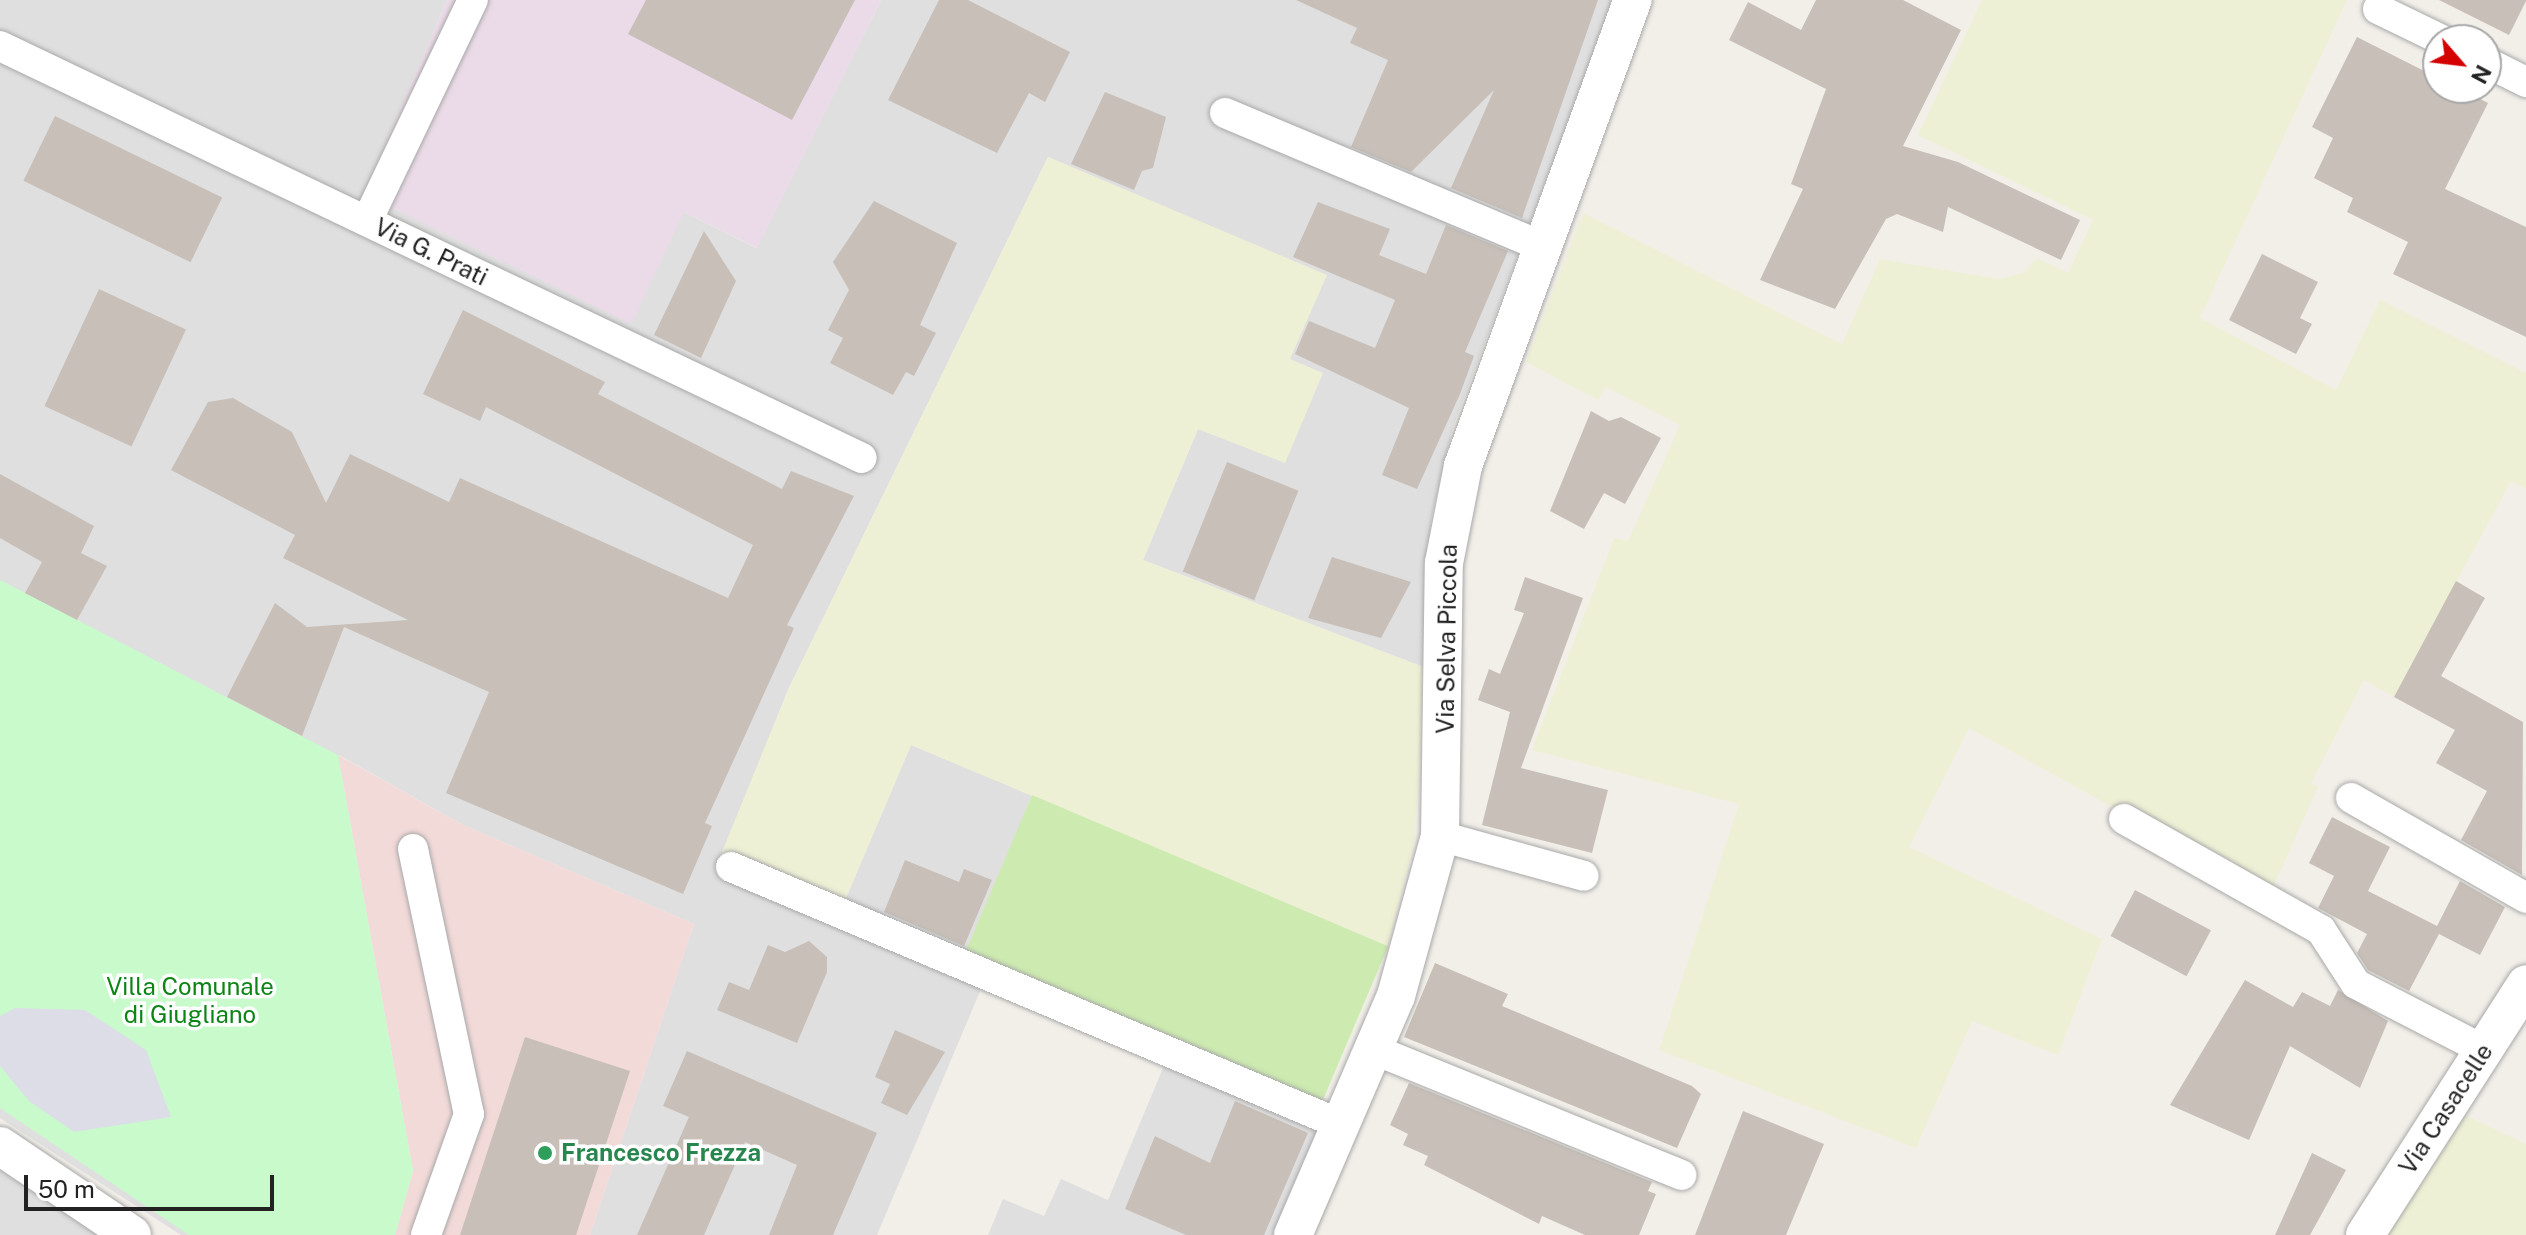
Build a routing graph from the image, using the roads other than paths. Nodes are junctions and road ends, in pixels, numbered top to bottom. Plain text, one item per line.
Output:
1 (473, 0) edge
2 (1633, 0) edge
3 (2378, 9) dead end
4 (2422, 30) edge
5 (0, 46) edge
6 (2502, 70) edge
7 (2526, 82) edge
8 (1225, 113) dead end
9 (367, 221) junction
10 (1542, 246) junction
11 (862, 458) dead end
12 (2351, 798) dead end
13 (2124, 819) dead end
14 (1440, 836) junction
15 (413, 849) dead end
16 (731, 867) dead end
17 (1584, 876) dead end
18 (2526, 898) edge
19 (2526, 984) edge
20 (1375, 1050) junction
21 (2484, 1050) junction
22 (1342, 1125) junction
23 (0, 1146) edge
24 (1681, 1175) dead end
25 (132, 1235) edge
26 (426, 1235) edge
27 (1293, 1235) edge
28 (2365, 1235) edge

1 - 9 street
2 - 10 street, Via Selva Piccola
3 - 4 street
5 - 9 street, Via G. Prati
6 - 7 street
8 - 10 street
9 - 11 street, Via G. Prati
10 - 14 street, Via Selva Piccola
12 - 18 street
13 - 21 street
14 - 17 street
14 - 20 street, Via Selva Piccola
15 - 26 street
16 - 22 street
19 - 21 street, Via Casacelle
20 - 22 street, Via Selva Piccola
20 - 24 street
21 - 28 street, Via Casacelle
22 - 27 street, Via Selva Piccola
23 - 25 street

